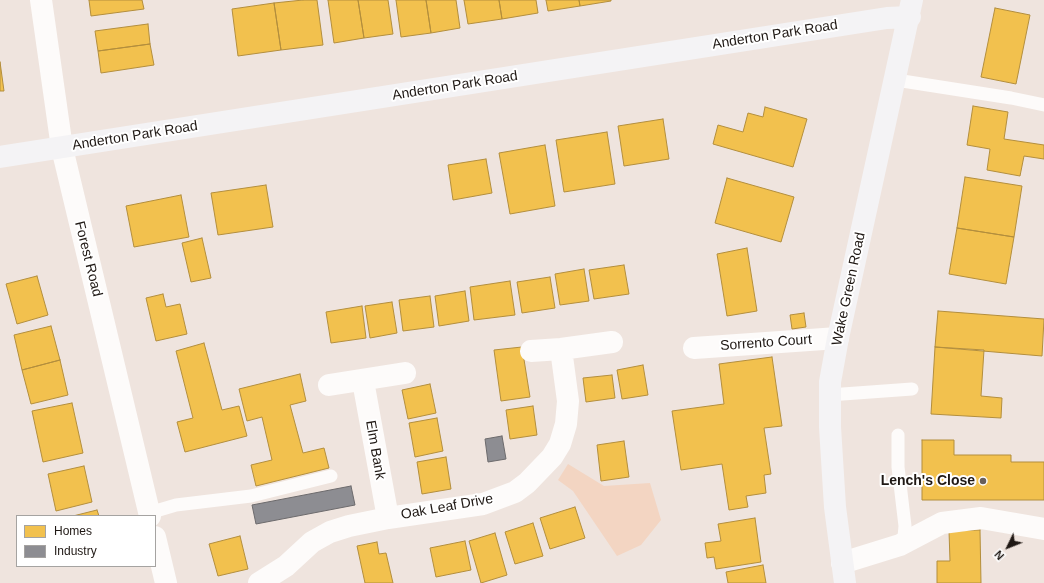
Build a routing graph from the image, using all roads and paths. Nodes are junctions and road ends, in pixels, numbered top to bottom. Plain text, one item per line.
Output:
1 (41, 0) edge
2 (911, 8) edge
3 (896, 80) junction
4 (1044, 105) edge
5 (62, 148) junction
6 (0, 158) edge
7 (838, 338) junction
8 (612, 342) dead end
9 (694, 348) dead end
10 (561, 349) junction
11 (531, 351) dead end
12 (405, 373) dead end
13 (363, 381) junction
14 (329, 385) dead end
15 (912, 388) dead end
16 (829, 395) junction
17 (898, 435) dead end
18 (331, 476) dead end
19 (150, 515) edge
20 (388, 518) junction
21 (1044, 529) edge
22 (156, 541) edge
23 (900, 545) junction
24 (844, 573) edge
25 (166, 583) edge
26 (259, 583) edge

1 - 5 street, Forest Road
2 - 3 street, Wake Green Road
2 - 5 street, Anderton Park Road
3 - 4 lane
3 - 7 street, Wake Green Road
5 - 6 street, Anderton Park Road
5 - 19 street, Forest Road
7 - 9 street, Sorrento Court
7 - 16 street, Wake Green Road
8 - 10 street
10 - 11 street
10 - 20 street, Oak Leaf Drive
12 - 13 street
13 - 14 street
13 - 20 street, Elm Bank
15 - 16 lane
16 - 24 street, Wake Green Road
17 - 23 lane
18 - 19 lane
20 - 26 street, Oak Leaf Drive
21 - 23 street
22 - 25 street
23 - 24 street

